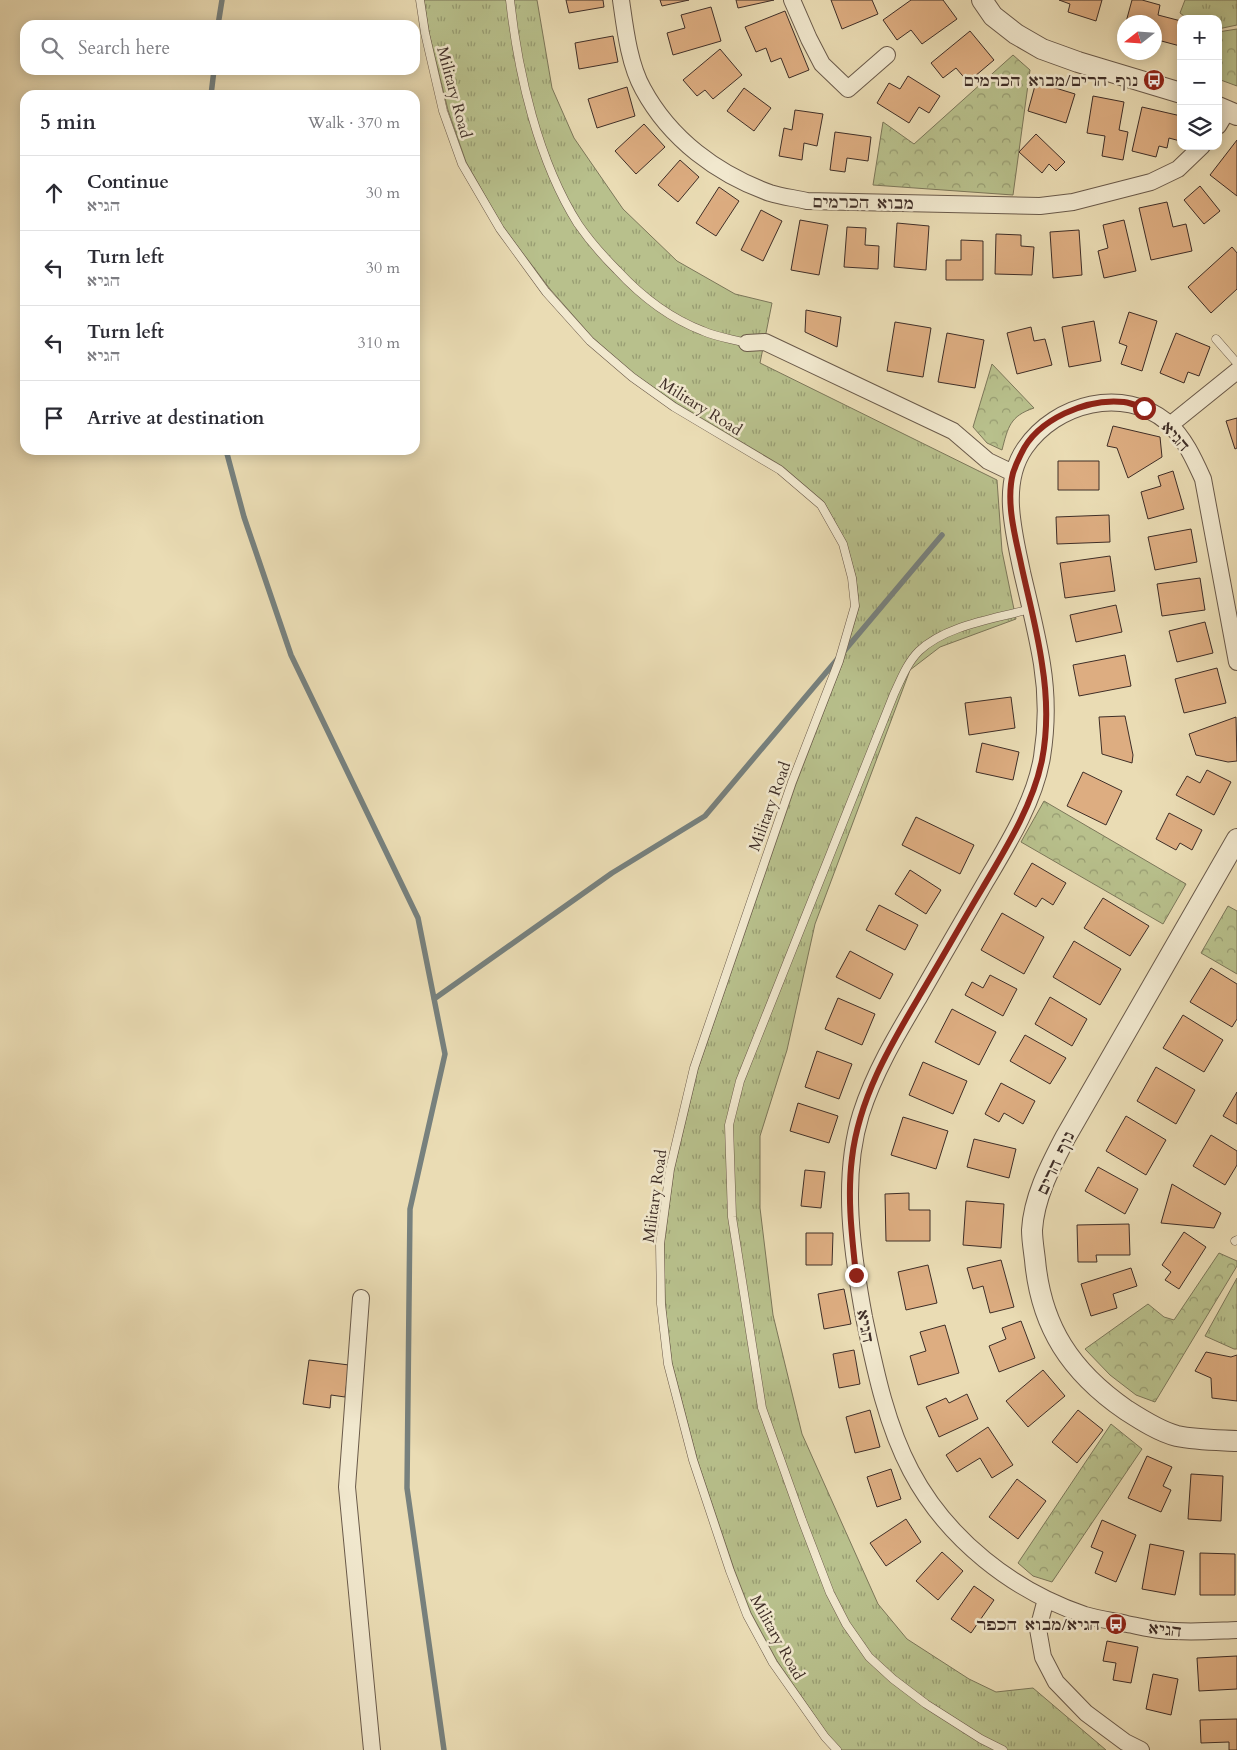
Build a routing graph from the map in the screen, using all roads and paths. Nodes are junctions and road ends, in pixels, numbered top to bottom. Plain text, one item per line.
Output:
1 (420, 0) edge
2 (510, 0) edge
3 (621, 0) edge
4 (792, 0) edge
5 (982, 0) edge
6 (887, 54) dead end
7 (1177, 92) edge
8 (1198, 150) edge
9 (1216, 339) dead end
10 (747, 342) joint
11 (1237, 362) edge
12 (1237, 371) edge
13 (1170, 425) junction
14 (1013, 473) junction
15 (1030, 609) junction
16 (1237, 662) edge
17 (1237, 840) edge
18 (361, 1298) dead end
19 (1237, 1441) edge
20 (1046, 1598) junction
21 (1237, 1630) edge
22 (372, 1750) edge
23 (837, 1750) edge
24 (1003, 1750) edge
25 (1141, 1750) edge

1 - 23 lane, Military Road
2 - 10 lane
3 - 8 street, מבוא הכרמים
4 - 6 street
5 - 7 street
9 - 11 lane
10 - 14 street
12 - 13 street
13 - 14 street, הגיא
13 - 16 street, הגיא
14 - 15 street, הגיא
15 - 20 street, הגיא
15 - 24 lane
17 - 19 street, נוף הרים
18 - 22 street
20 - 21 street, הגיא
20 - 25 street

